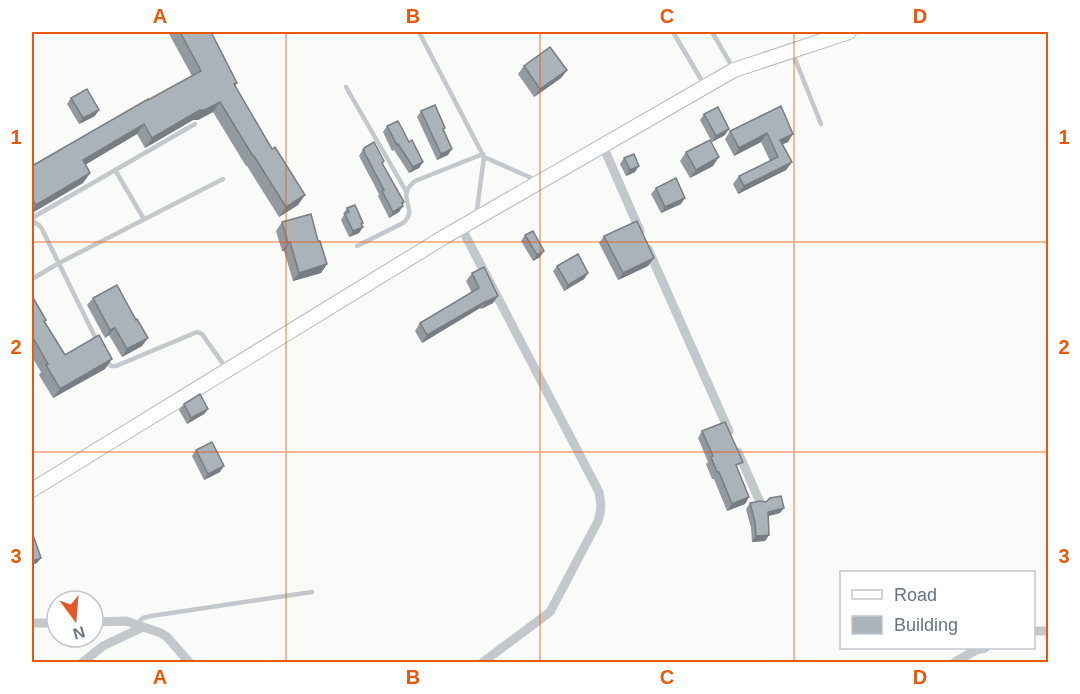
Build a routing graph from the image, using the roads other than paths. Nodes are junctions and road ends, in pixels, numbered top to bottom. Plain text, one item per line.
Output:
1 (419, 32) edge
2 (673, 32) edge
3 (712, 32) edge
4 (849, 32) edge
5 (824, 35) edge
6 (792, 51) junction
7 (734, 70) junction
8 (346, 87) dead end
9 (706, 87) junction
10 (195, 124) edge
11 (820, 124) dead end
12 (603, 146) junction
13 (484, 155) junction
14 (115, 170) junction
15 (223, 179) dead end
16 (541, 182) junction
17 (406, 190) junction
18 (32, 219) edge
19 (144, 219) junction
20 (475, 219) junction
21 (461, 227) junction
22 (357, 246) dead end
23 (58, 263) junction
24 (32, 279) edge
25 (97, 342) edge
26 (102, 352) edge
27 (228, 370) junction
28 (732, 437) edge
29 (736, 448) edge
30 (32, 490) edge
31 (760, 502) edge
32 (312, 592) dead end
33 (105, 622) edge
34 (140, 625) junction
35 (980, 649) edge
36 (83, 663) edge
37 (189, 663) edge
38 (483, 663) edge
39 (955, 663) edge

1 - 13 lane
2 - 9 lane
3 - 7 lane
4 - 5 main road
5 - 6 main road
6 - 7 main road
6 - 11 lane
7 - 9 main road
8 - 17 lane
9 - 12 main road
10 - 14 lane
12 - 16 main road
12 - 28 street
13 - 16 lane
13 - 17 lane
13 - 20 lane
14 - 18 lane
14 - 19 lane
15 - 19 lane
16 - 20 main road
17 - 22 lane
18 - 23 lane
19 - 23 lane
20 - 21 main road
21 - 27 main road
21 - 38 street
23 - 24 lane
23 - 25 lane
26 - 27 lane
27 - 30 main road
29 - 31 street
32 - 34 lane
33 - 34 street
34 - 36 street
34 - 37 street
35 - 39 street

